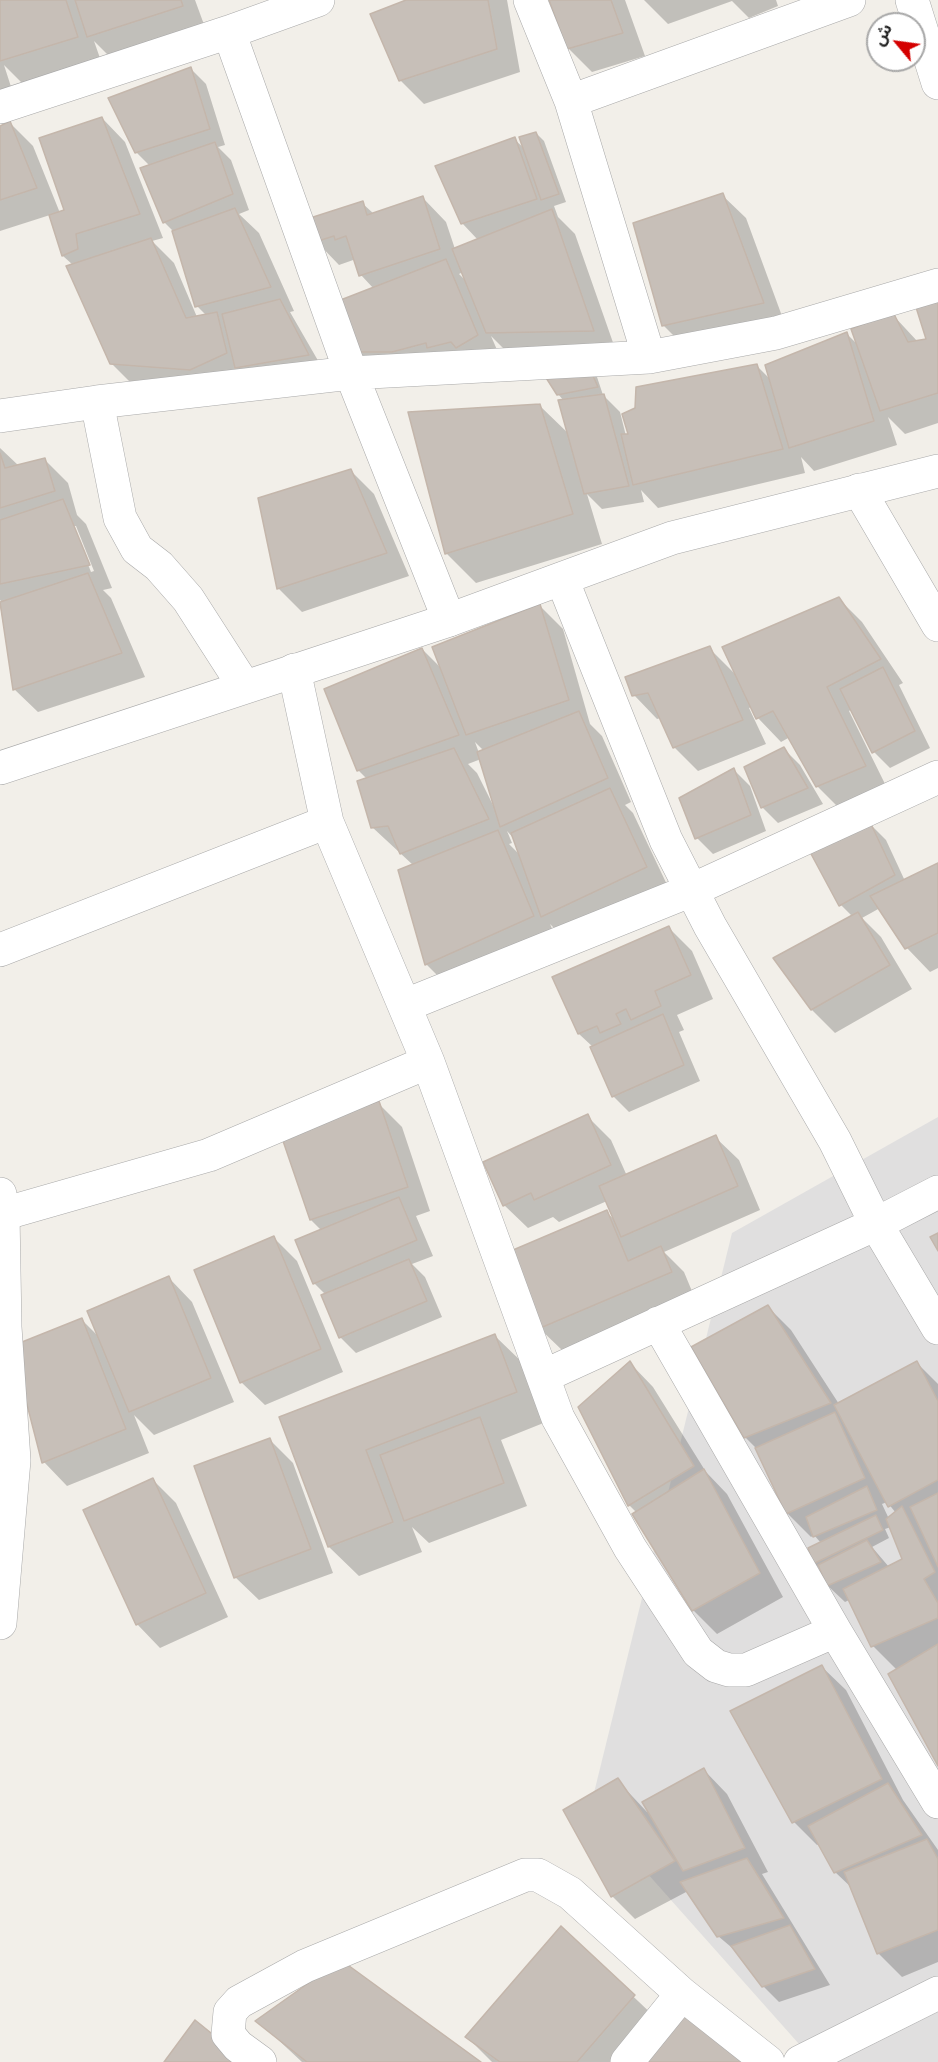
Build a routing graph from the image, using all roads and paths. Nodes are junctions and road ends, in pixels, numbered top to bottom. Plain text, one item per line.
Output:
1 (318, 0) edge
2 (530, 0) edge
3 (849, 0) edge
4 (912, 0) edge
5 (229, 32) junction
6 (938, 83) edge
7 (571, 101) junction
8 (0, 107) edge
9 (938, 285) edge
10 (649, 357) junction
11 (351, 373) junction
12 (97, 402) junction
13 (0, 416) edge
14 (938, 471) edge
15 (859, 490) junction
16 (562, 579) junction
17 (449, 620) junction
18 (938, 625) edge
19 (294, 670) junction
20 (244, 686) junction
21 (0, 768) edge
22 (938, 777) edge
23 (327, 822) junction
24 (692, 890) junction
25 (0, 950) edge
26 (406, 1005) junction
27 (428, 1062) junction
28 (938, 1192) edge
29 (2, 1204) edge
30 (876, 1224) junction
31 (658, 1323) junction
32 (938, 1328) edge
33 (544, 1376) junction
34 (7, 1461) edge
35 (0, 1623) edge
36 (835, 1631) junction
37 (938, 1802) edge
38 (938, 1993) edge
39 (682, 1994) junction
40 (260, 2062) edge
41 (627, 2062) edge
42 (768, 2062) edge
43 (800, 2062) edge

1 - 5 street
2 - 7 street
3 - 7 street
4 - 6 street
5 - 8 street
5 - 11 street
7 - 10 street
9 - 10 street
10 - 11 street
11 - 12 street
11 - 17 street
12 - 13 street
12 - 20 street
14 - 15 street
15 - 16 street
15 - 18 street
16 - 17 street
16 - 24 street
17 - 19 street
19 - 20 street
19 - 23 street
20 - 21 street
22 - 24 street
23 - 25 street
23 - 26 street
24 - 26 street
24 - 30 street
26 - 27 street
27 - 29 street
27 - 33 street
28 - 30 street
29 - 34 street
30 - 31 street
30 - 32 street
31 - 33 street
31 - 36 street
33 - 36 street
34 - 35 street
36 - 37 street
38 - 43 street
39 - 40 street
39 - 41 street
39 - 42 street

